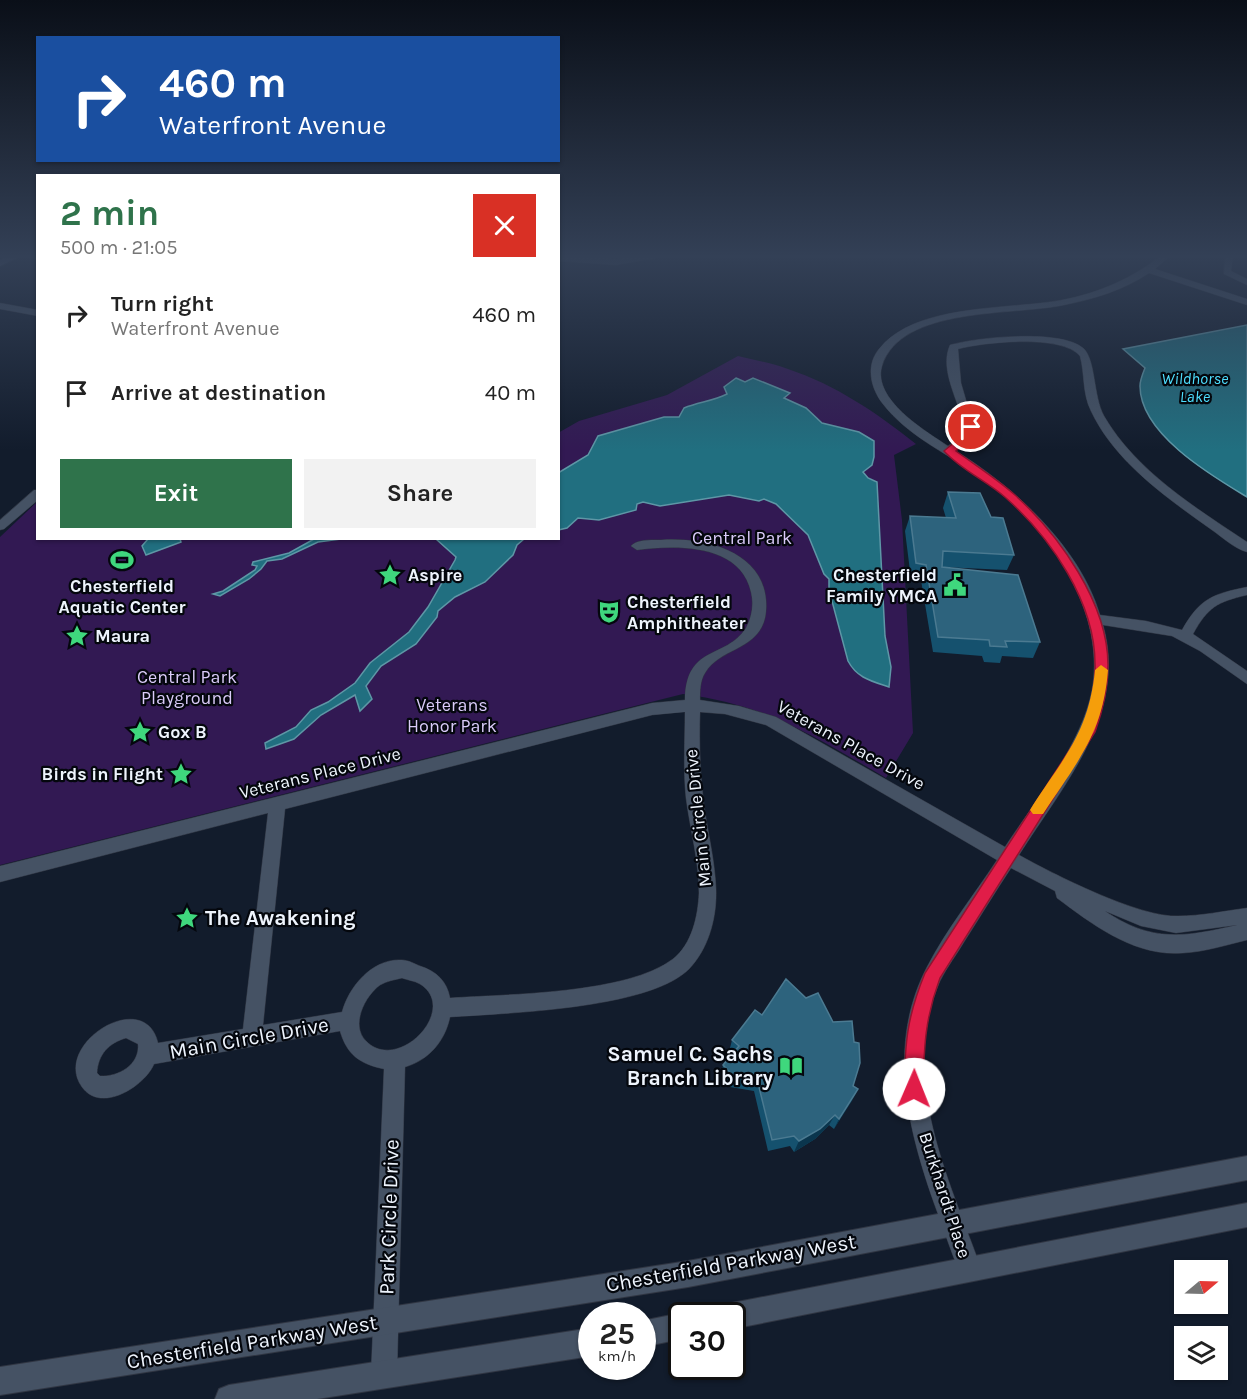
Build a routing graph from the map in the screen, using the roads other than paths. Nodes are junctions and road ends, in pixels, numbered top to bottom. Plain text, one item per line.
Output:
1 (937, 320) edge
2 (949, 451) junction
3 (36, 495) edge
4 (0, 526) edge
5 (637, 546) dead end
6 (1247, 548) edge
7 (1247, 591) edge
8 (1094, 619) junction
9 (1185, 637) junction
10 (1247, 679) edge
11 (693, 704) junction
12 (277, 804) junction
13 (1007, 857) junction
14 (0, 874) edge
15 (1046, 879) junction
16 (1247, 916) edge
17 (1247, 932) edge
18 (443, 1008) junction
19 (349, 1020) junction
20 (252, 1038) junction
21 (148, 1055) dead end
22 (395, 1060) junction
23 (1247, 1168) edge
24 (1247, 1215) edge
25 (954, 1222) junction
26 (969, 1268) junction
27 (746, 1313) edge
28 (385, 1321) junction
29 (578, 1344) edge
30 (384, 1374) junction
31 (0, 1381) edge
32 (229, 1399) edge

1 - 2 street, Burkhardt Place
2 - 6 street
2 - 8 street, Burkhardt Place
3 - 4 street
5 - 11 street, Main Circle Drive
7 - 9 street
8 - 9 street
8 - 13 street, Burkhardt Place
9 - 10 street
11 - 12 street, Veterans Place Drive
11 - 13 street, Veterans Place Drive
11 - 18 street, Main Circle Drive
12 - 14 street, Veterans Place Drive
12 - 20 street
13 - 15 street, Veterans Place Drive
13 - 25 street, Burkhardt Place
15 - 16 street
15 - 17 street
18 - 19 street, Main Circle Drive
18 - 22 street
19 - 20 street, Main Circle Drive
19 - 22 street, Main Circle Drive
20 - 21 street, Main Circle Drive
22 - 28 street, Park Circle Drive
23 - 25 street, Chesterfield Parkway West
24 - 26 street
25 - 26 street, Burkhardt Place
25 - 28 street, Chesterfield Parkway West
26 - 27 street
28 - 30 street, Park Circle Drive
28 - 31 street, Chesterfield Parkway West
29 - 30 street
30 - 32 street

